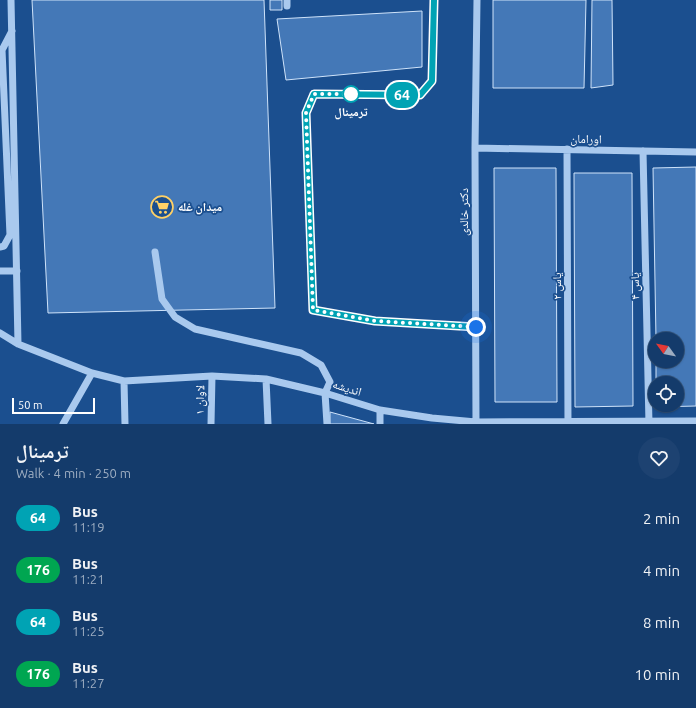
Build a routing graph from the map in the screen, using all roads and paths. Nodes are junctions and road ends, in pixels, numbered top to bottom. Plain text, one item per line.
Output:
1 (11, 0) edge
2 (434, 0) edge
3 (477, 0) edge
4 (12, 31) junction
5 (475, 148) junction
6 (567, 149) junction
7 (643, 151) junction
8 (696, 152) edge
9 (0, 247) edge
10 (155, 252) dead end
11 (0, 271) edge
12 (17, 271) junction
13 (476, 327) junction
14 (0, 333) edge
15 (18, 344) junction
16 (92, 373) junction
17 (212, 376) junction
18 (266, 379) junction
19 (124, 381) junction
20 (325, 393) junction
21 (380, 410) junction
22 (696, 421) edge
23 (649, 422) edge
24 (476, 423) edge
25 (568, 423) edge
26 (63, 424) edge
27 (124, 424) edge
28 (211, 424) edge
29 (268, 424) edge
30 (328, 424) edge
31 (380, 424) edge

1 - 4 street
2 - 13 street
3 - 5 street, دکتر خالدی
4 - 9 street
4 - 12 street
5 - 6 street, اورامان
5 - 13 street, دکتر خالدی
6 - 7 street, اورامان
6 - 25 street, یاس ۲
7 - 8 street, اورامان
7 - 23 street, یاس ۴
10 - 20 street
11 - 12 street
12 - 15 street
13 - 24 street, دکتر خالدی
14 - 15 street, اندیشه
15 - 16 street, اندیشه
16 - 19 street, اندیشه
16 - 26 street
17 - 18 street, اندیشه
17 - 19 street, اندیشه
17 - 28 street, لاوان ۱
18 - 20 street, اندیشه
18 - 29 street
19 - 27 street
20 - 21 street, اندیشه
20 - 30 street
21 - 24 street, اندیشه
21 - 31 street
22 - 23 street, اندیشه
23 - 25 street, اندیشه
24 - 25 street, اندیشه

